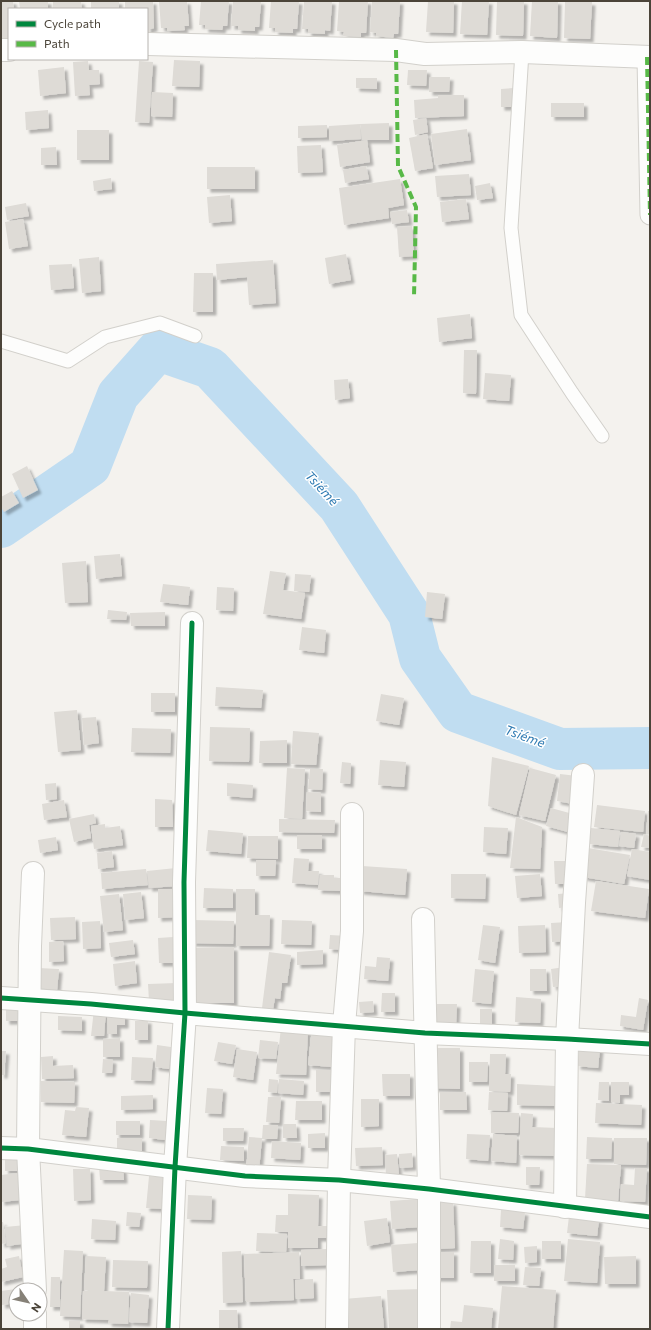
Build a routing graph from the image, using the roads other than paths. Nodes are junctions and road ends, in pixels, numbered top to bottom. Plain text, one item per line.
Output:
1 (148, 44) edge
2 (522, 52) junction
3 (648, 57) edge
4 (650, 215) edge
5 (195, 336) dead end
6 (1, 341) edge
7 (602, 436) dead end
8 (192, 623) dead end
9 (583, 775) dead end
10 (352, 814) dead end
11 (33, 874) dead end
12 (423, 919) dead end
13 (1, 998) edge
14 (30, 1000) junction
15 (185, 1013) junction
16 (344, 1025) junction
17 (425, 1032) junction
18 (567, 1039) junction
19 (650, 1044) edge
20 (1, 1148) edge
21 (28, 1149) junction
22 (175, 1167) junction
23 (339, 1180) junction
24 (429, 1189) junction
25 (565, 1207) junction
26 (650, 1217) edge
27 (35, 1282) edge
28 (168, 1329) edge
29 (337, 1329) edge
30 (429, 1329) edge

1 - 2 street
2 - 3 street
2 - 7 lane
3 - 4 street
5 - 6 lane
8 - 15 street
9 - 18 street
10 - 16 street
11 - 14 street
12 - 17 street
13 - 14 street
14 - 15 street
14 - 21 street
15 - 16 street
15 - 22 street
16 - 17 street
16 - 23 street
17 - 18 street
17 - 24 street
18 - 19 street
18 - 25 street
20 - 21 street
21 - 22 street
21 - 27 street
22 - 23 street
22 - 28 street
23 - 24 street
23 - 29 street
24 - 25 street
24 - 30 street
25 - 26 street

